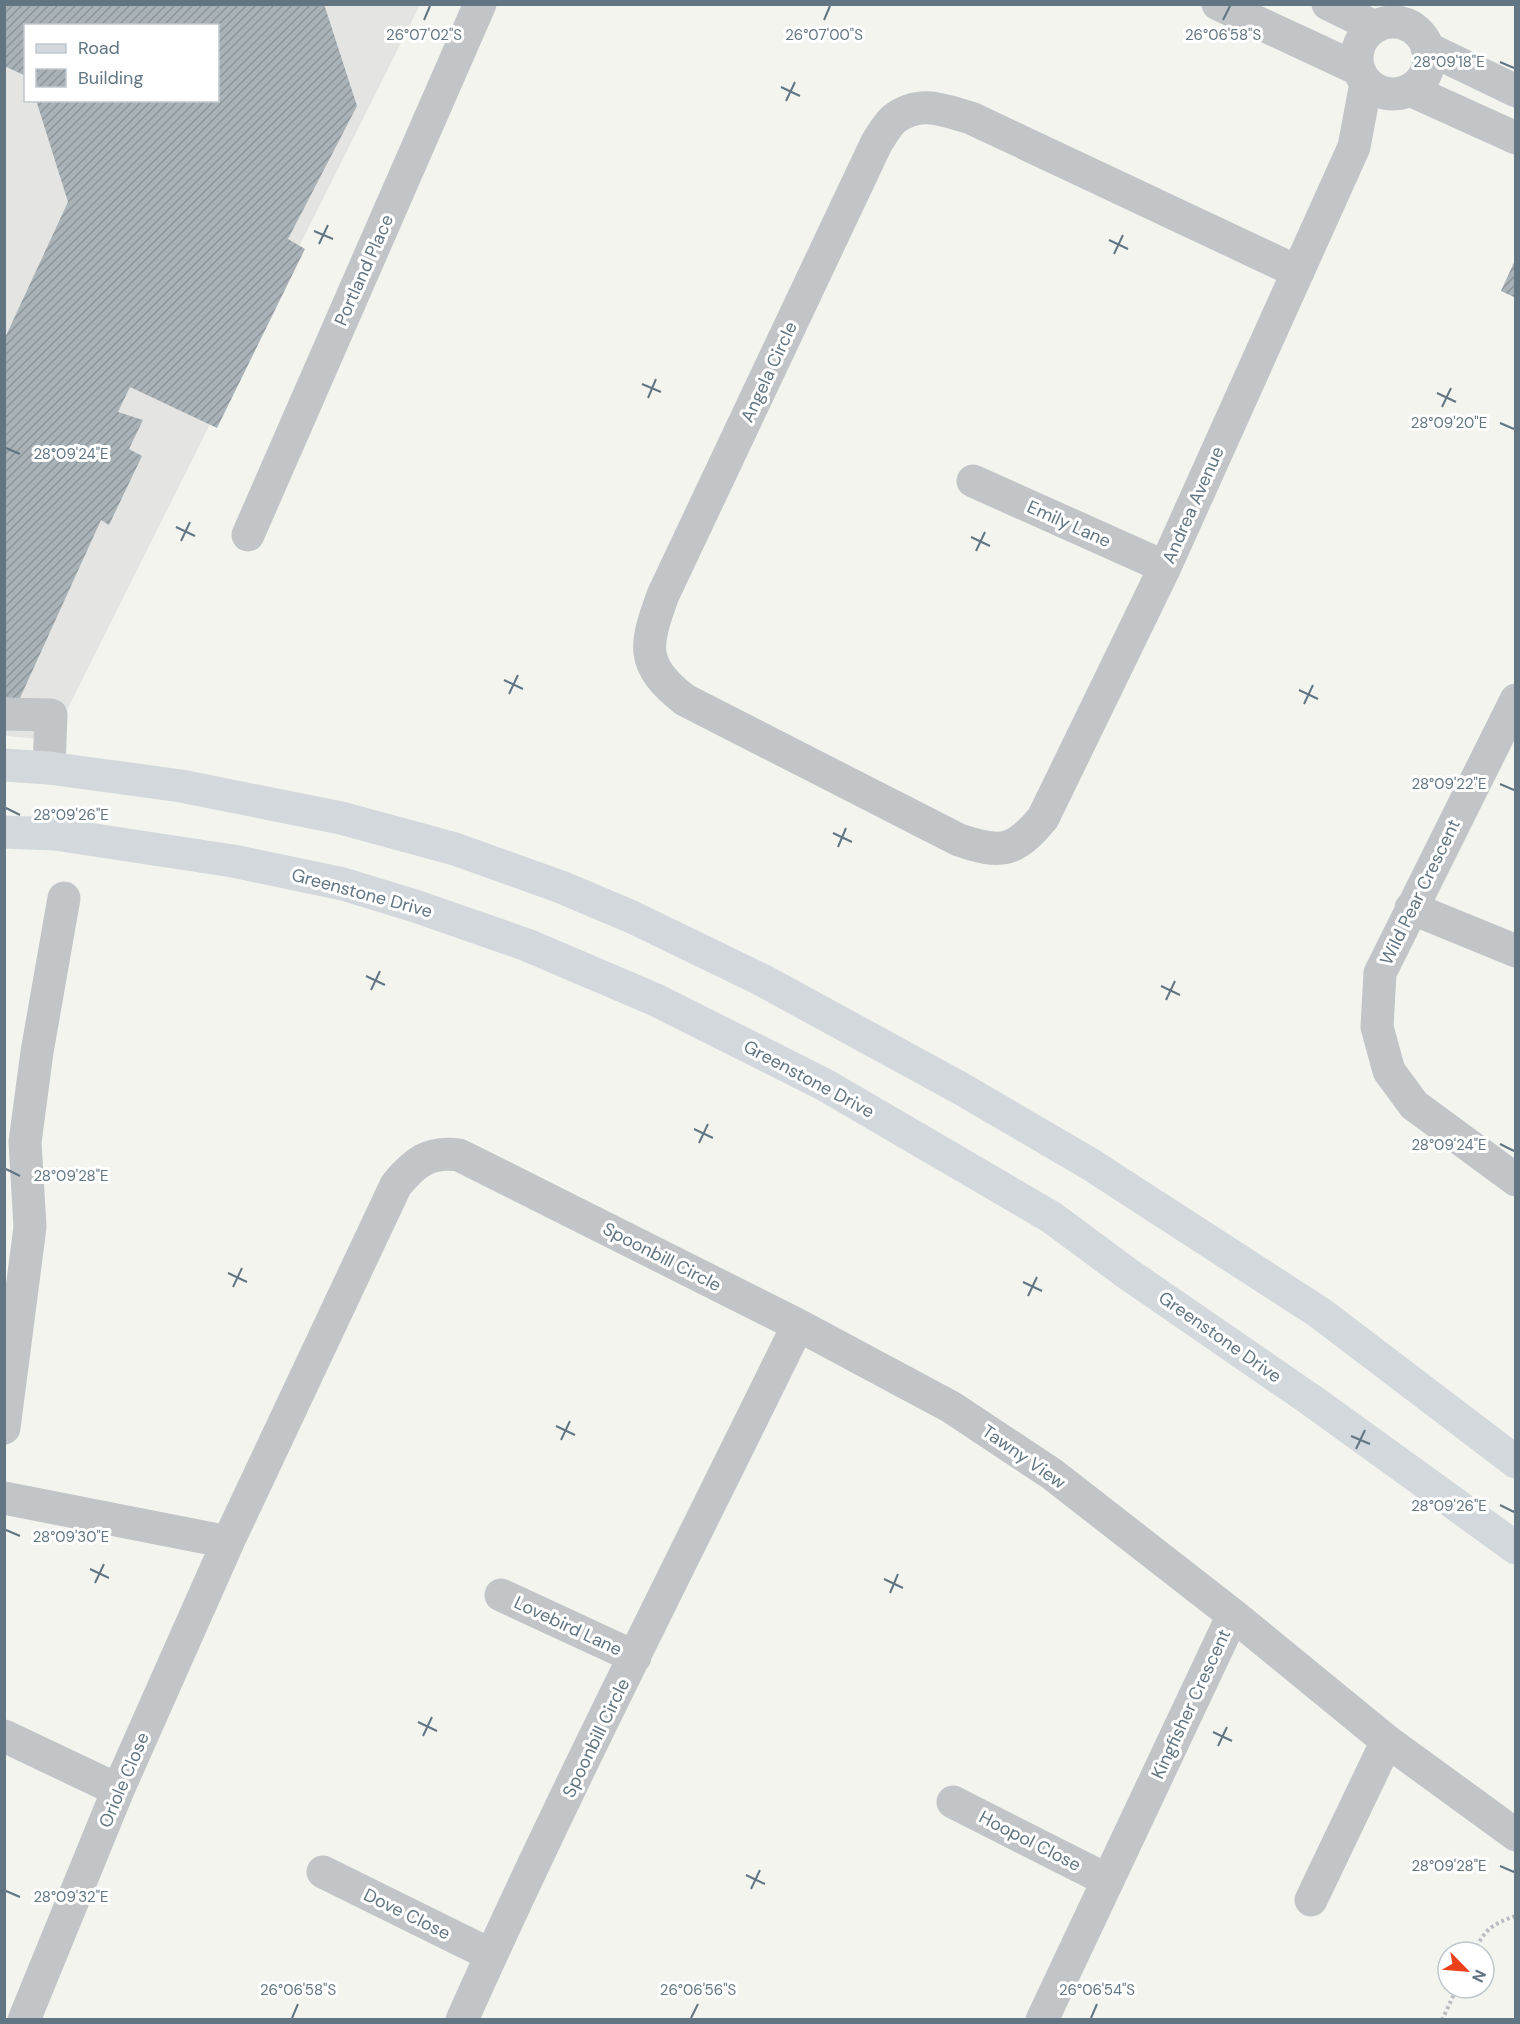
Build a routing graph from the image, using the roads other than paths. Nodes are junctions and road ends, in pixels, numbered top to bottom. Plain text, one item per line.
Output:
1 (480, 4) edge
2 (1218, 4) edge
3 (1328, 4) edge
4 (1407, 23) edge
5 (1382, 84) junction
6 (1515, 91) edge
7 (1515, 138) edge
8 (1298, 272) junction
9 (973, 481) dead end
10 (248, 535) dead end
11 (1165, 567) junction
12 (1515, 700) edge
13 (4, 714) edge
14 (4, 765) edge
15 (49, 768) junction
16 (4, 832) edge
17 (1008, 848) joint
18 (64, 898) dead end
19 (1412, 908) junction
20 (1515, 951) edge
21 (15, 1141) edge
22 (1515, 1180) edge
23 (798, 1325) junction
24 (4, 1428) edge
25 (1515, 1462) edge
26 (4, 1498) edge
27 (228, 1542) junction
28 (1515, 1548) edge
29 (501, 1595) dead end
30 (1233, 1615) junction
31 (635, 1657) junction
32 (4, 1736) edge
33 (1387, 1741) junction
34 (118, 1790) junction
35 (953, 1802) dead end
36 (1515, 1835) edge
37 (323, 1872) dead end
38 (1107, 1880) junction
39 (1311, 1900) dead end
40 (491, 1955) junction
41 (24, 2019) edge
42 (462, 2019) edge
43 (1042, 2019) edge

1 - 10 street, Portland Place
2 - 5 street
3 - 4 street
4 - 5 street, Andrea Avenue
4 - 5 street
4 - 6 street
5 - 7 street
5 - 8 street, Andrea Avenue
8 - 11 street, Andrea Avenue
8 - 17 street, Angela Circle
9 - 11 street, Emily Lane
11 - 17 street, Andrea Avenue
12 - 19 street, Wild Pear Crescent
13 - 15 street
14 - 15 main road
15 - 25 main road
16 - 28 main road, Greenstone Drive
18 - 21 street
19 - 20 street
19 - 22 street, Wild Pear Crescent
21 - 24 street
23 - 27 street, Spoonbill Circle
23 - 30 street, Tawny View
23 - 31 street, Spoonbill Circle
26 - 27 street
27 - 34 street, Oriole Close
29 - 31 street, Lovebird Lane
30 - 33 street, Kingfisher Crescent
30 - 38 street, Kingfisher Crescent
31 - 40 street, Spoonbill Circle
32 - 34 street
33 - 36 street, Kingfisher Crescent
33 - 39 street
34 - 41 street, Oriole Close
35 - 38 street, Hoopol Close
37 - 40 street, Dove Close
38 - 43 street, Kingfisher Crescent
40 - 42 street, Spoonbill Circle

